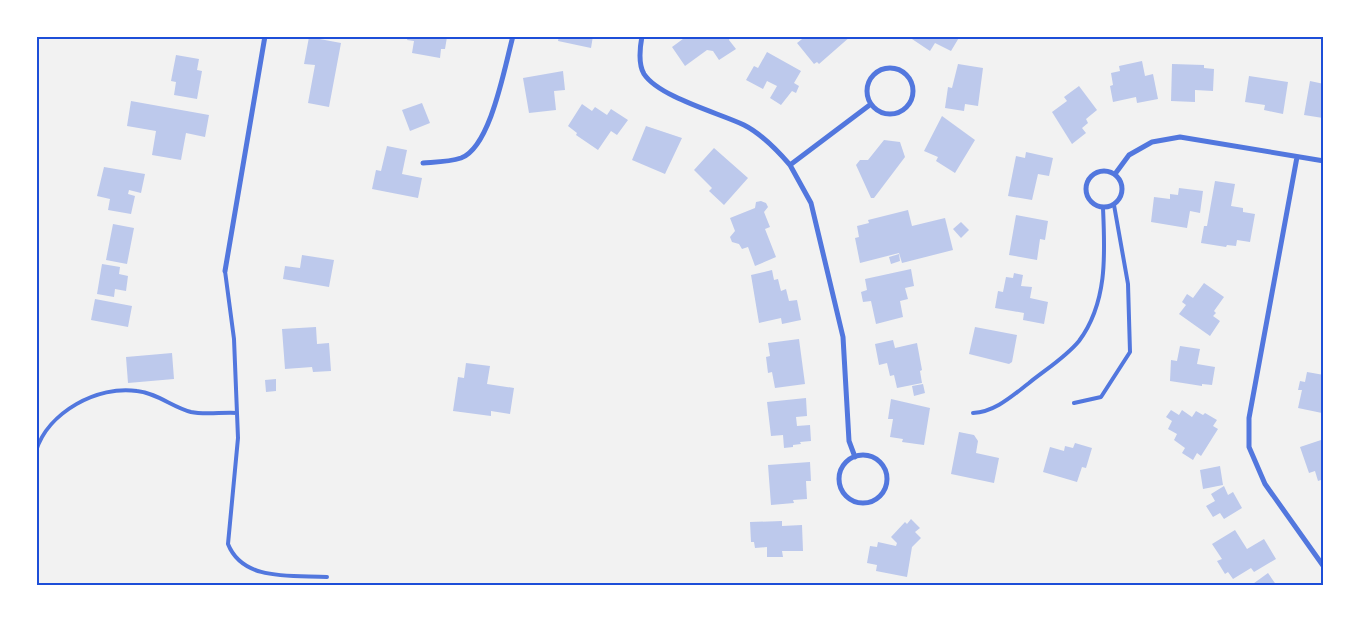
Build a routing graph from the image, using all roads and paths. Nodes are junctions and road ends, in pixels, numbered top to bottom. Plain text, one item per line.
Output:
1 (265, 36) edge
2 (513, 36) edge
3 (642, 36) edge
4 (871, 104) junction
5 (1297, 157) junction
6 (1324, 161) edge
7 (423, 163) dead end
8 (790, 166) junction
9 (1115, 174) junction
10 (1114, 205) junction
11 (1104, 208) junction
12 (225, 271) joint
13 (1074, 403) dead end
14 (237, 413) junction
15 (973, 413) dead end
16 (36, 451) edge
17 (854, 457) junction
18 (1324, 567) edge
19 (328, 577) dead end

1 - 12 street
2 - 7 street
3 - 8 street
4 - 4 street
4 - 8 street
5 - 6 street
5 - 9 street
5 - 18 street
8 - 17 street
9 - 10 street
9 - 11 street
10 - 11 street
10 - 13 lane
11 - 15 lane
12 - 14 lane
14 - 16 lane
14 - 19 lane
17 - 17 street

